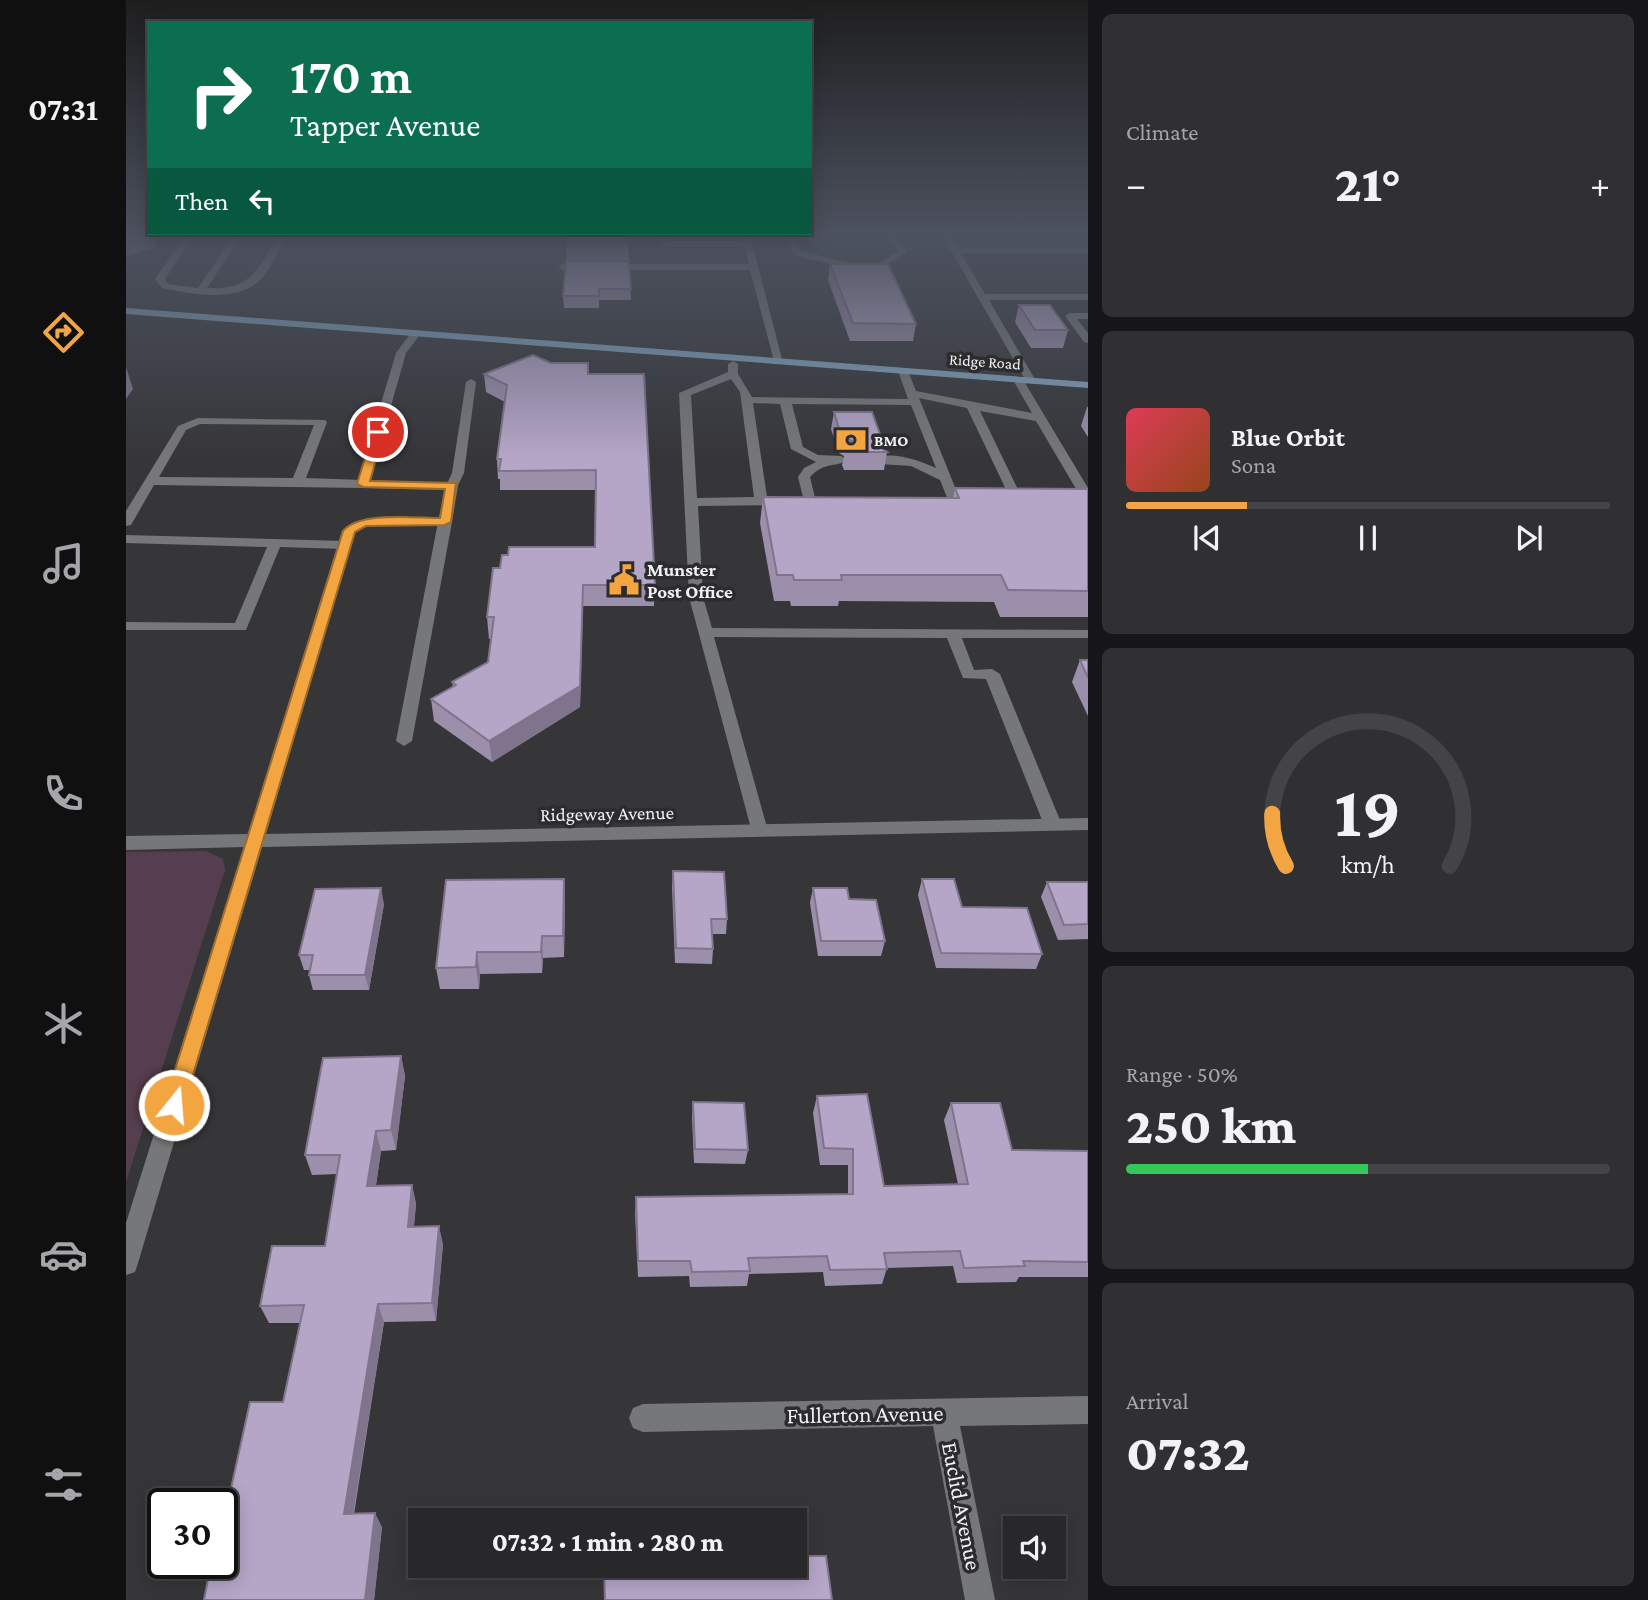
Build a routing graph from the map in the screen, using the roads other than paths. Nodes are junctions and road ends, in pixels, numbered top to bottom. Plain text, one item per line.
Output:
1 (765, 310) edge
2 (989, 310) edge
3 (126, 311) edge
4 (1088, 316) edge
5 (417, 332) junction
6 (1088, 340) edge
7 (733, 357) junction
8 (779, 361) junction
9 (903, 371) junction
10 (733, 374) junction
11 (1018, 380) junction
12 (1031, 381) junction
13 (471, 382) dead end
14 (1088, 385) edge
15 (914, 398) junction
16 (747, 400) junction
17 (785, 400) junction
18 (972, 406) junction
19 (1040, 418) junction
20 (880, 460) edge
21 (945, 478) junction
22 (150, 481) junction
23 (298, 482) junction
24 (363, 484) junction
25 (452, 486) junction
26 (761, 501) junction
27 (1083, 501) edge
28 (689, 502) junction
29 (954, 502) edge
30 (1019, 502) edge
31 (126, 522) edge
32 (445, 522) junction
33 (126, 539) edge
34 (275, 543) junction
35 (345, 545) junction
36 (126, 625) edge
37 (705, 632) junction
38 (953, 633) junction
39 (1088, 634) edge
40 (404, 741) dead end
41 (1088, 824) edge
42 (1053, 825) junction
43 (759, 831) junction
44 (255, 841) junction
45 (126, 843) edge
46 (126, 1263) edge
47 (1088, 1410) edge
48 (944, 1412) junction
49 (643, 1418) dead end
50 (980, 1600) edge

1 - 8 street
2 - 12 street
3 - 5 main road, Ridge Road
4 - 6 street
5 - 7 main road, Ridge Road
5 - 24 street
7 - 8 main road, Ridge Road
7 - 10 street
8 - 9 main road, Ridge Road
9 - 11 main road, Ridge Road
9 - 15 street
10 - 16 street
10 - 28 street
11 - 12 main road, Ridge Road
11 - 19 street
12 - 14 main road, Ridge Road
13 - 25 street
15 - 17 street
15 - 18 street
15 - 21 street
16 - 17 street
16 - 26 street
17 - 26 street
18 - 19 street
18 - 30 street
19 - 27 street
20 - 21 street
21 - 29 street
22 - 23 street
22 - 23 street
22 - 31 street
23 - 24 street
24 - 25 street
25 - 32 street
26 - 28 street
28 - 37 street
32 - 35 street
32 - 40 street
33 - 34 street
34 - 35 street
34 - 36 street
35 - 44 street
37 - 38 street
37 - 43 street
38 - 39 street
38 - 42 street
41 - 42 street, Ridgeway Avenue
42 - 43 street, Ridgeway Avenue
43 - 44 street, Ridgeway Avenue
44 - 45 street, Ridgeway Avenue
44 - 46 street
47 - 48 street, Fullerton Avenue
48 - 49 street, Fullerton Avenue
48 - 50 street, Euclid Avenue

